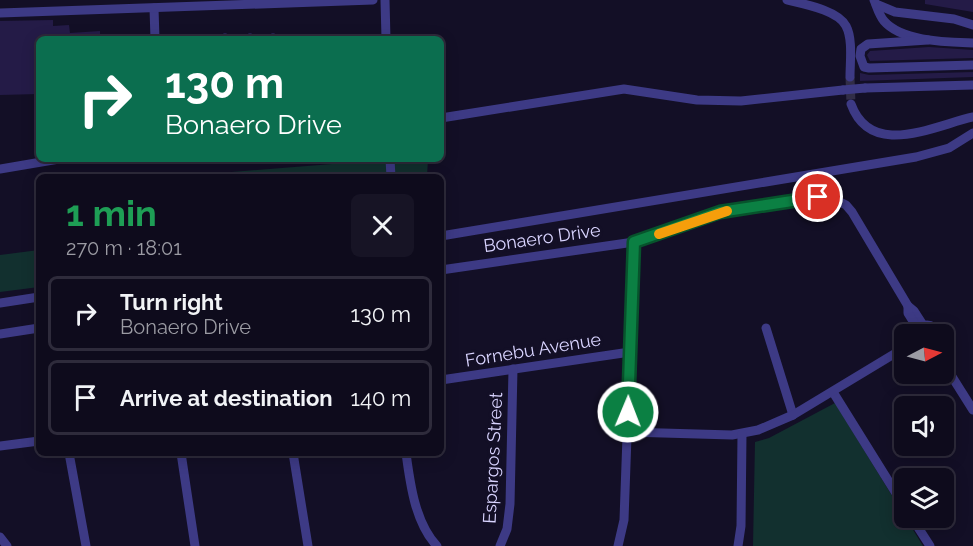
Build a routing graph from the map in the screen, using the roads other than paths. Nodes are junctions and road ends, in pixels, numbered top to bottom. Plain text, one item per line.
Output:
1 (373, 0) edge
2 (385, 0) edge
3 (787, 0) edge
4 (265, 2) edge
5 (875, 2) edge
6 (816, 4) edge
7 (154, 8) junction
8 (0, 13) edge
9 (973, 25) edge
10 (155, 36) edge
11 (386, 36) edge
12 (928, 40) junction
13 (973, 43) edge
14 (973, 65) edge
15 (850, 77) tunnel mouth
16 (973, 85) edge
17 (851, 104) tunnel mouth
18 (973, 117) edge
19 (444, 118) edge
20 (973, 133) edge
21 (41, 162) edge
22 (0, 169) edge
23 (444, 235) edge
24 (634, 242) junction
25 (444, 270) edge
26 (36, 297) edge
27 (0, 303) edge
28 (915, 324) edge
29 (36, 328) edge
30 (766, 328) dead end
31 (0, 334) edge
32 (630, 352) junction
33 (894, 354) edge
34 (513, 369) junction
35 (444, 380) edge
36 (954, 380) edge
37 (832, 392) junction
38 (973, 410) edge
39 (793, 415) junction
40 (628, 432) junction
41 (742, 434) junction
42 (36, 441) edge
43 (0, 446) edge
44 (70, 456) edge
45 (181, 456) edge
46 (293, 456) edge
47 (406, 456) edge
48 (894, 490) edge
49 (918, 528) edge
50 (0, 537) edge
51 (7, 546) edge
52 (86, 546) edge
53 (195, 546) edge
54 (308, 546) edge
55 (437, 546) edge
56 (500, 546) edge
57 (618, 546) edge
58 (738, 546) edge
59 (930, 546) edge

1 - 4 street
2 - 11 street
3 - 6 street
4 - 7 street
5 - 9 street
5 - 12 street
6 - 15 street
7 - 8 street
7 - 10 street
12 - 13 street
12 - 14 street
16 - 19 street, bridge
17 - 18 street
20 - 23 street
21 - 22 street
24 - 25 street, Bonaero Drive
24 - 28 street, Bonaero Drive
24 - 32 street
26 - 27 street
29 - 31 street
30 - 39 street
32 - 34 street, Fornebu Avenue
32 - 40 street
33 - 37 street
34 - 35 street, Fornebu Avenue
34 - 56 street, Espargos Street
36 - 38 street
37 - 39 street
37 - 48 street
39 - 41 street
40 - 41 street
40 - 57 street
41 - 58 street
42 - 43 street
44 - 52 street
45 - 53 street
46 - 54 street
47 - 55 street
49 - 59 street
50 - 51 street

